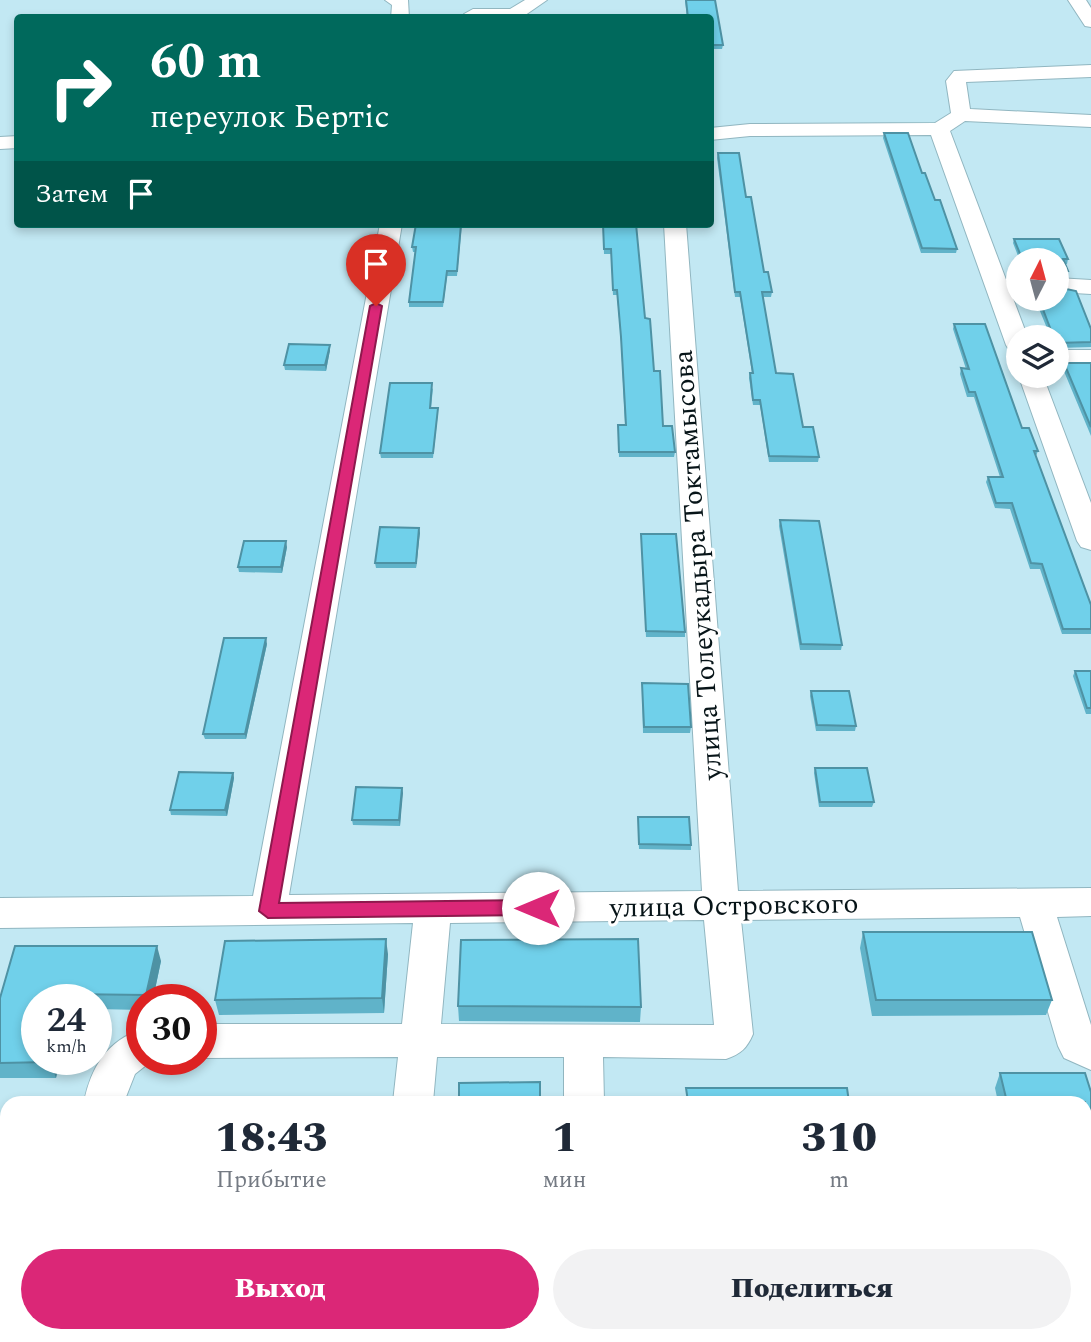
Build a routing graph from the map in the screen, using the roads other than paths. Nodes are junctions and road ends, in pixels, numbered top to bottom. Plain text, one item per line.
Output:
1 (394, 0) edge
2 (538, 0) edge
3 (1077, 0) edge
4 (400, 14) edge
5 (472, 14) dead end
6 (1091, 22) edge
7 (1091, 71) edge
8 (961, 115) junction
9 (1091, 121) edge
10 (939, 130) junction
11 (714, 134) edge
12 (390, 228) edge
13 (675, 228) edge
14 (1006, 280) edge
15 (1069, 286) edge
16 (1091, 287) edge
17 (1069, 358) edge
18 (1091, 358) edge
19 (1036, 388) edge
20 (1078, 470) edge
21 (1091, 541) edge
22 (1034, 902) junction
23 (1091, 902) edge
24 (721, 906) junction
25 (433, 909) junction
26 (268, 911) junction
27 (0, 913) edge
28 (420, 1040) junction
29 (583, 1040) junction
30 (217, 1041) edge
31 (1091, 1053) edge
32 (126, 1056) edge
33 (105, 1096) edge
34 (414, 1096) edge
35 (584, 1096) edge

1 - 4 street
2 - 5 street
3 - 6 street
7 - 8 street
8 - 9 street
8 - 10 street
10 - 11 street
10 - 14 street
12 - 26 street
13 - 24 street, улица Толеукадыра Токтамысова
15 - 16 street
17 - 18 street
19 - 20 street
20 - 21 street
22 - 23 street, улица Островского
22 - 24 street, улица Островского
22 - 31 street
24 - 25 street, улица Островского
24 - 29 street, улица Толеукадыра Токтамысова
25 - 26 street, улица Островского
25 - 28 street
26 - 27 street, улица Островского
28 - 29 street
28 - 30 street
28 - 34 street
29 - 35 street
32 - 33 street

